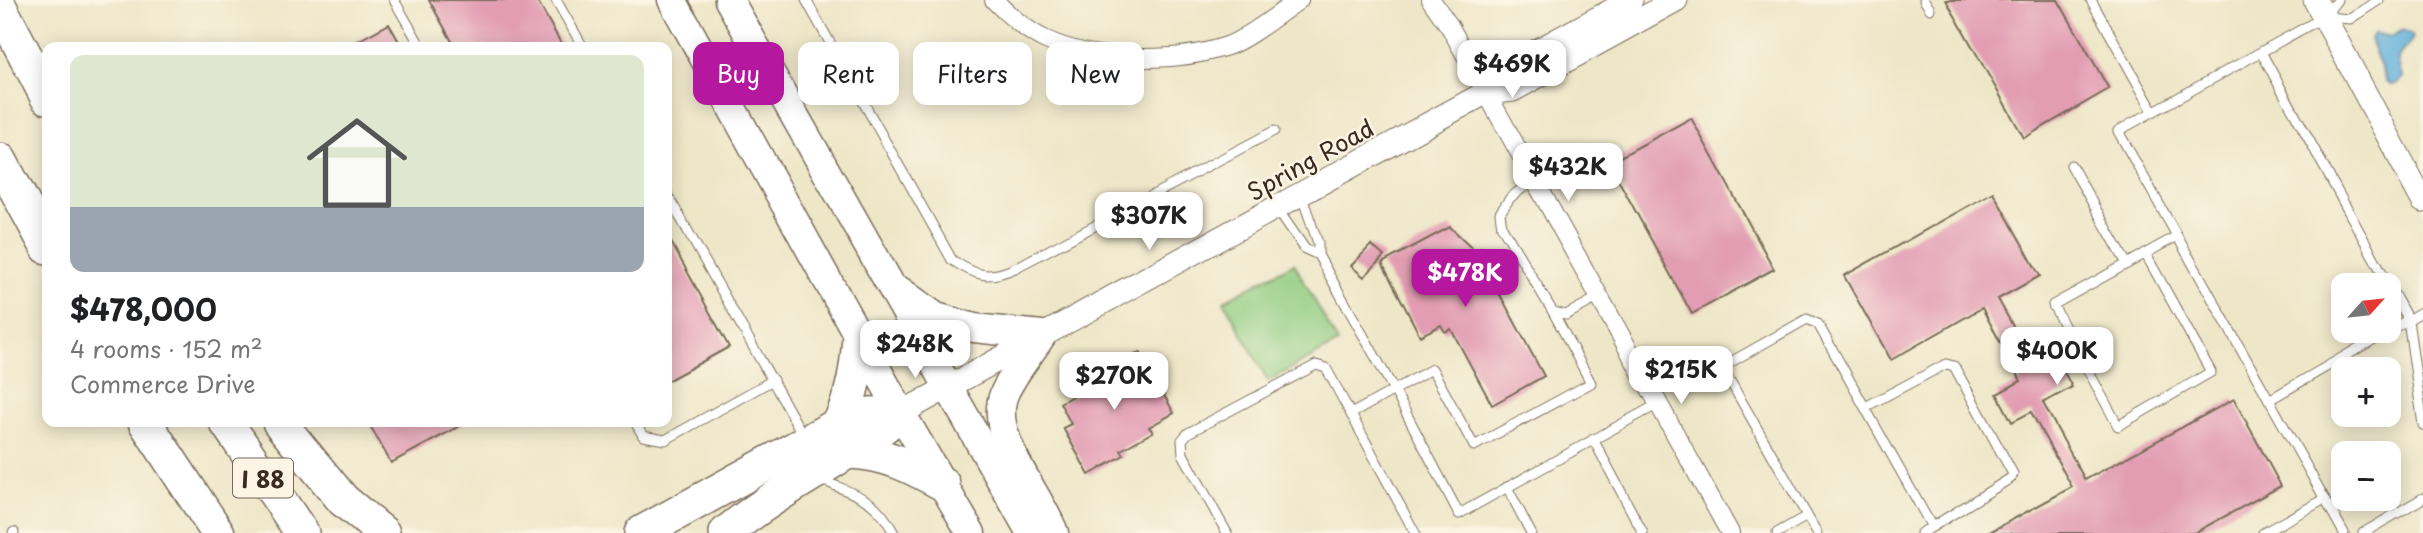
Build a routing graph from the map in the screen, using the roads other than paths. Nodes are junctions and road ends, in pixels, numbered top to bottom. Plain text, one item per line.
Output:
1 (18, 0) edge
2 (394, 0) edge
3 (556, 0) edge
4 (672, 0) edge
5 (729, 0) edge
6 (806, 0) edge
7 (994, 0) edge
8 (1299, 0) edge
9 (1431, 0) edge
10 (1630, 0) edge
11 (1676, 0) edge
12 (1924, 0) edge
13 (2091, 0) edge
14 (2378, 0) edge
15 (2325, 6) edge
16 (0, 7) edge
17 (1930, 9) dead end
18 (43, 42) edge
19 (418, 42) edge
20 (580, 42) edge
21 (2261, 52) junction
22 (42, 87) edge
23 (1485, 93) junction
24 (2153, 111) junction
25 (1274, 131) dead end
26 (0, 160) edge
27 (2071, 165) dead end
28 (1534, 180) junction
29 (0, 182) edge
30 (1301, 194) junction
31 (2423, 201) edge
32 (672, 203) edge
33 (1276, 207) junction
34 (2177, 236) junction
35 (42, 238) edge
36 (42, 252) edge
37 (2146, 253) junction
38 (1318, 255) junction
39 (2127, 264) junction
40 (890, 283) junction
41 (1599, 298) junction
42 (2423, 311) edge
43 (1553, 313) junction
44 (2408, 320) junction
45 (1042, 335) junction
46 (859, 337) junction
47 (773, 380) junction
48 (949, 386) junction
49 (1394, 390) junction
50 (2269, 400) junction
51 (1658, 404) junction
52 (1864, 407) junction
53 (901, 413) junction
54 (1351, 414) junction
55 (2423, 425) edge
56 (148, 427) edge
57 (229, 427) edge
58 (283, 427) edge
59 (638, 427) edge
60 (844, 438) junction
61 (1593, 439) junction
62 (807, 442) junction
63 (801, 480) junction
64 (943, 484) junction
65 (1507, 487) junction
66 (2423, 498) edge
67 (2325, 499) junction
68 (1807, 516) junction
69 (1932, 527) junction
70 (218, 533) edge
71 (302, 533) edge
72 (383, 533) edge
73 (641, 533) edge
74 (726, 533) edge
75 (894, 533) edge
76 (971, 533) edge
77 (1031, 533) edge
78 (1054, 533) edge
79 (1227, 533) edge
80 (1415, 533) edge
81 (1531, 533) edge
82 (1643, 533) edge
83 (1730, 533) edge
84 (1777, 533) edge
85 (1817, 533) edge
86 (1921, 533) edge
87 (2263, 533) edge
88 (2344, 533) edge
89 (2363, 533) edge

1 - 18 highway
2 - 19 lane
3 - 20 lane
4 - 46 main road
5 - 40 main road
6 - 25 lane
7 - 8 street
9 - 23 street
10 - 23 street, Spring Road
11 - 23 street, Spring Road
12 - 17 lane
13 - 24 lane
14 - 15 lane
15 - 21 lane
15 - 31 street
16 - 22 highway
21 - 24 lane
21 - 44 lane
23 - 28 street
23 - 30 street, Spring Road
24 - 34 lane
26 - 35 highway
27 - 39 lane
28 - 41 street
28 - 43 lane
29 - 36 highway
30 - 33 street, Spring Road
30 - 38 lane
32 - 47 lane
33 - 38 lane
33 - 45 street, Spring Road
34 - 37 lane
34 - 50 lane
37 - 39 lane
37 - 39 lane
38 - 49 lane
40 - 45 main road
40 - 48 main road
41 - 43 lane
41 - 51 street
42 - 44 lane
43 - 49 lane
44 - 50 lane
44 - 55 lane
45 - 48 street, Spring Road
45 - 78 main road
46 - 53 main road
46 - 60 highway
47 - 59 lane
47 - 62 lane
48 - 53 street, Spring Road
48 - 77 main road
49 - 54 lane
49 - 65 lane
50 - 67 lane
51 - 61 lane
51 - 83 street
52 - 68 lane
52 - 69 lane
52 - 69 lane
53 - 60 highway
53 - 64 main road
54 - 79 lane
54 - 80 lane
56 - 70 highway, I 88
57 - 71 highway, I 88
58 - 72 highway
60 - 62 highway
60 - 63 highway
60 - 64 highway
61 - 65 lane
61 - 82 lane
62 - 73 highway
63 - 74 highway
63 - 75 lane
64 - 76 main road
65 - 81 lane
66 - 89 lane
67 - 87 lane
67 - 88 lane
68 - 84 lane
68 - 85 lane
69 - 86 lane

